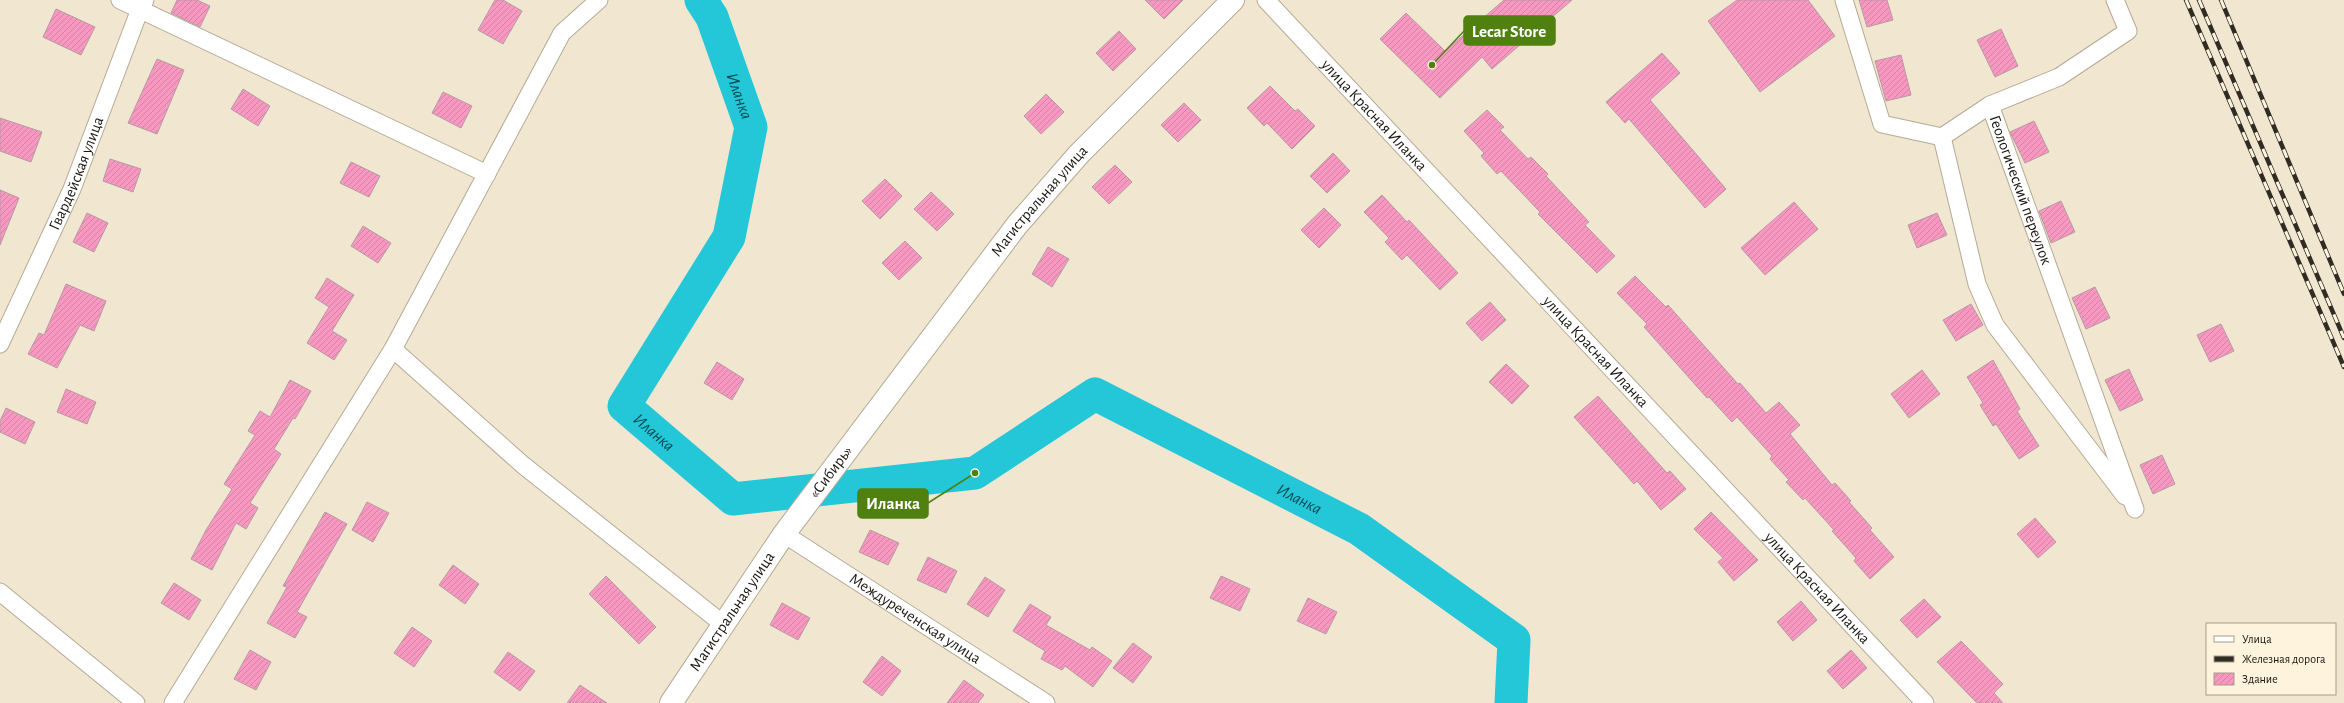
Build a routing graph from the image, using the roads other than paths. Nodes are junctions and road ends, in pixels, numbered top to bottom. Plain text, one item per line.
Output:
1 (120, 0) edge
2 (599, 0) edge
3 (1233, 0) edge
4 (1266, 0) edge
5 (1844, 0) edge
6 (2115, 0) edge
7 (143, 5) edge
8 (1990, 105) junction
9 (1942, 137) junction
10 (487, 174) junction
11 (0, 344) edge
12 (393, 349) junction
13 (867, 422) joint
14 (789, 528) junction
15 (0, 592) edge
16 (723, 624) junction
17 (136, 703) edge
18 (173, 703) edge
19 (671, 703) edge
20 (1046, 703) edge
21 (1926, 703) edge

1 - 7 street
2 - 10 street
3 - 13 main road, Магистральная улица
4 - 21 street, улица Красная Иланка
5 - 9 street
6 - 8 street
7 - 10 street
7 - 11 street, Гвардейская улица
8 - 9 street, Геологический переулок
8 - 9 street, Геологический переулок
10 - 12 street
12 - 16 street
12 - 18 street
13 - 14 main road, «Сибирь»
14 - 16 main road, Магистральная улица
14 - 20 street, Междуреченская улица
15 - 17 street
16 - 19 main road, Магистральная улица

